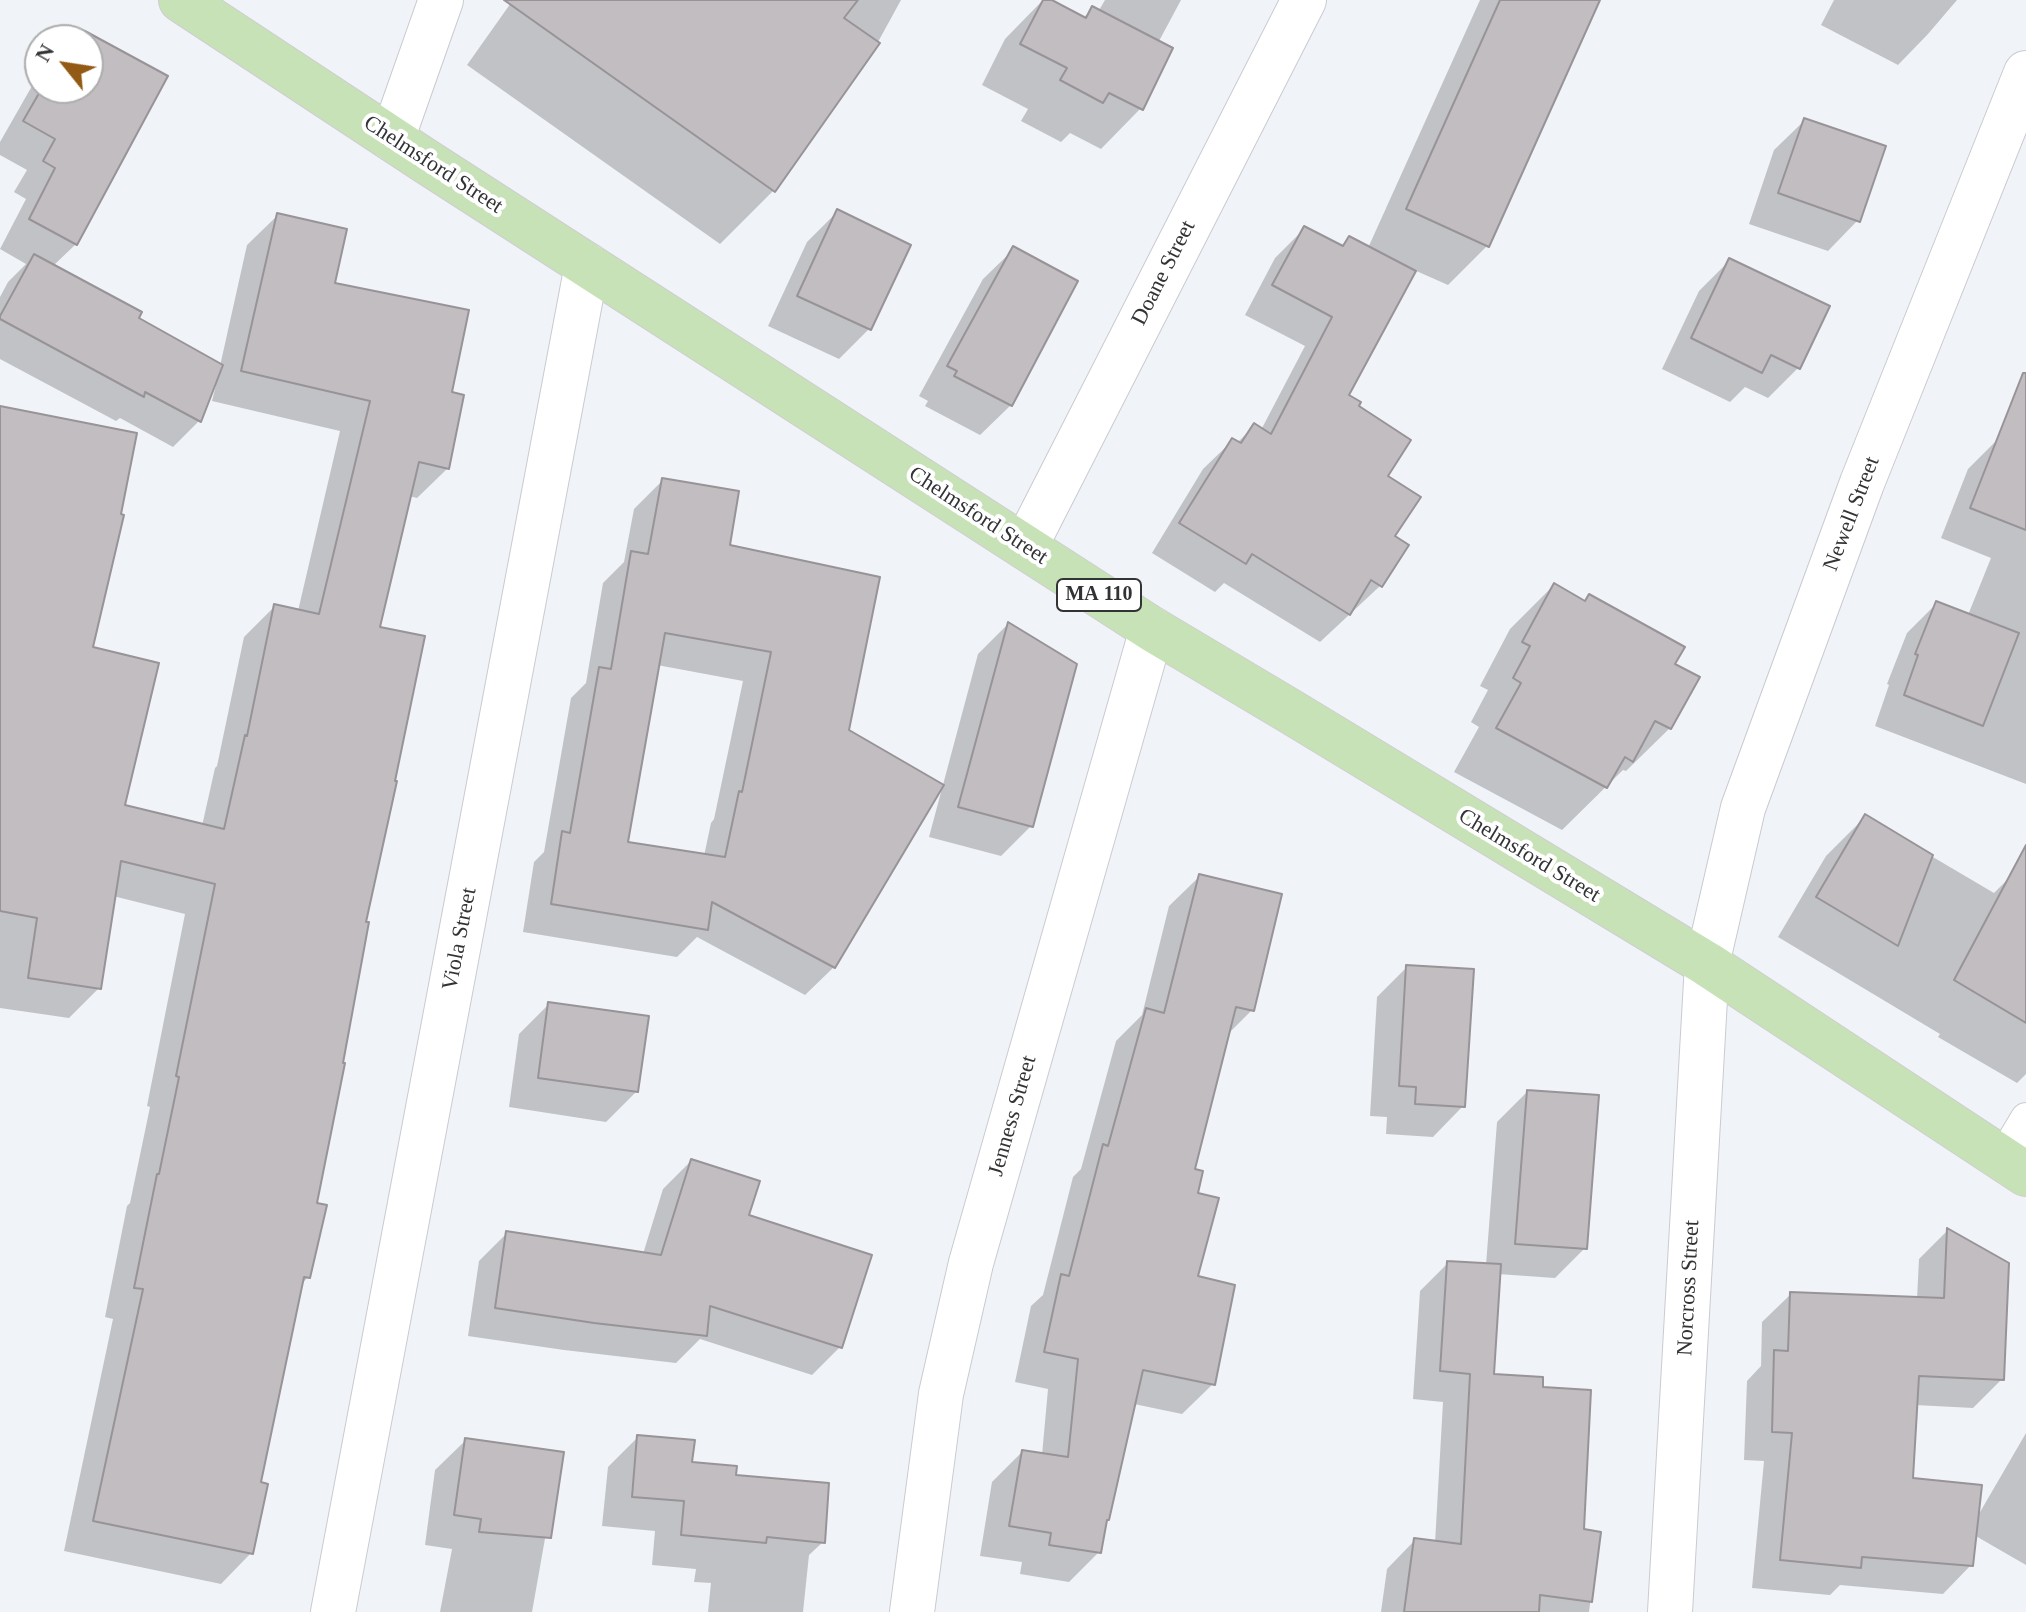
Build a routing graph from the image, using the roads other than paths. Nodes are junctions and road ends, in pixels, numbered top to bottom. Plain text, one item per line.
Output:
1 (181, 0) edge
2 (441, 0) edge
3 (1304, 0) edge
4 (2026, 73) edge
5 (392, 139) junction
6 (587, 265) junction
7 (1025, 547) junction
8 (1152, 629) junction
9 (1707, 964) junction
10 (2026, 1118) edge
11 (2014, 1166) edge
12 (333, 1612) edge
13 (912, 1612) edge
14 (1670, 1612) edge

1 - 5 main road, Chelmsford Street / MA 110
2 - 5 street
3 - 7 street, Doane Street
4 - 9 street, Newell Street
5 - 6 main road, Chelmsford Street / MA 110
6 - 7 main road, Chelmsford Street / MA 110
6 - 12 street, Viola Street
7 - 8 main road, Chelmsford Street / MA 110
8 - 9 main road, Chelmsford Street / MA 110
8 - 13 street, Jenness Street
9 - 11 main road, Chelmsford Street / MA 110
9 - 14 street, Norcross Street
10 - 11 lane

